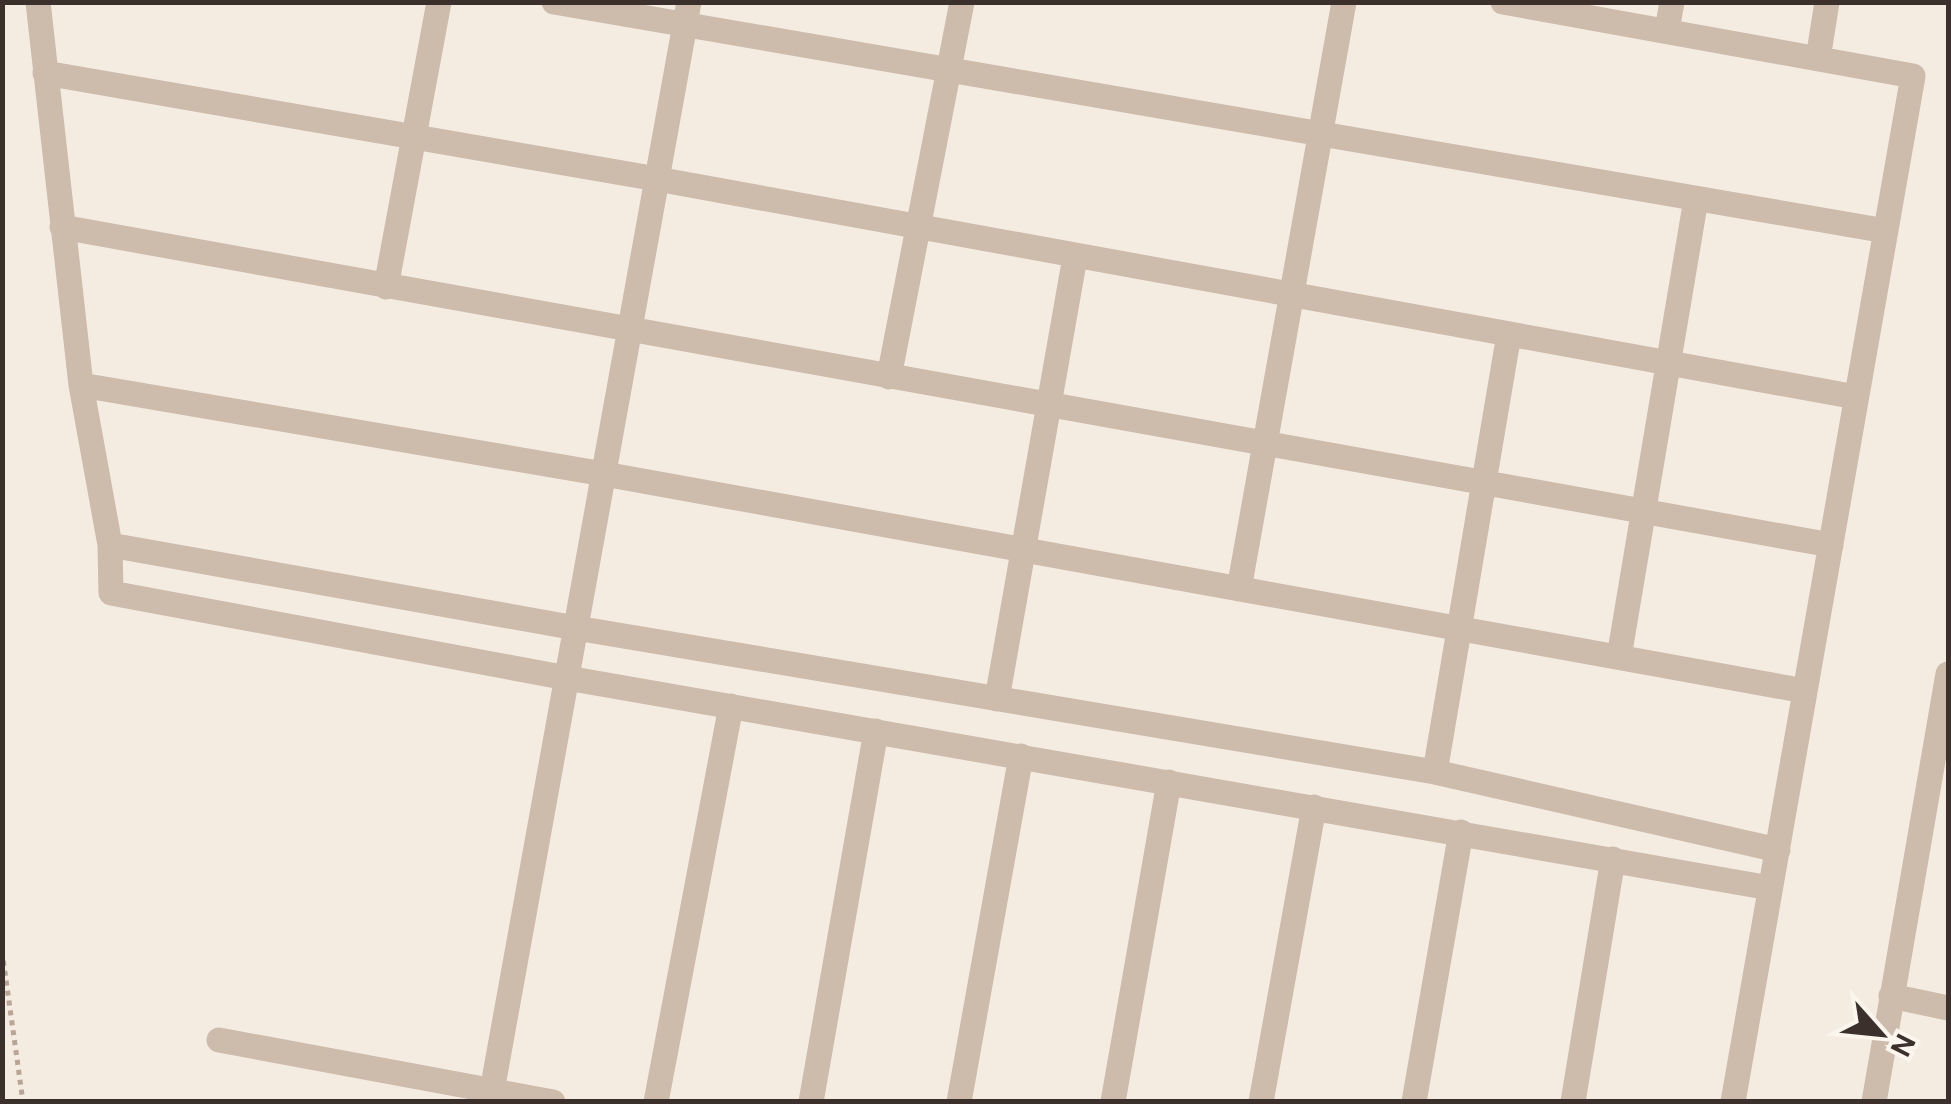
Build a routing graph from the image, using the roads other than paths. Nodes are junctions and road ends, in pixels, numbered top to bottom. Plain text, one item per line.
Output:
1 (38, 2) edge
2 (439, 2) edge
3 (554, 2) edge
4 (962, 2) edge
5 (1344, 2) edge
6 (1672, 2) edge
7 (1827, 2) edge
8 (1516, 4) edge
9 (688, 14) edge
10 (1666, 30) junction
11 (1818, 59) junction
12 (948, 70) junction
13 (45, 73) junction
14 (1320, 134) junction
15 (412, 137) junction
16 (657, 180) junction
17 (1696, 199) junction
18 (62, 227) junction
19 (918, 227) junction
20 (1886, 231) junction
21 (1074, 256) junction
22 (386, 287) junction
23 (1291, 295) junction
24 (630, 330) junction
25 (1509, 334) junction
26 (1669, 364) junction
27 (889, 377) junction
28 (81, 385) junction
29 (1856, 397) junction
30 (1049, 405) junction
31 (1264, 444) junction
32 (604, 474) junction
33 (1482, 484) junction
34 (1644, 512) junction
35 (110, 545) junction
36 (1831, 545) junction
37 (1024, 550) junction
38 (1239, 589) junction
39 (576, 628) junction
40 (1458, 628) junction
41 (1619, 657) junction
42 (1948, 674) edge
43 (567, 678) junction
44 (1805, 691) junction
45 (998, 699) junction
46 (731, 706) junction
47 (876, 731) junction
48 (1020, 756) junction
49 (1435, 772) junction
50 (1169, 782) junction
51 (1314, 807) junction
52 (1922, 821) junction
53 (1948, 825) edge
54 (1461, 832) junction
55 (1778, 850) junction
56 (1614, 858) junction
57 (1770, 888) junction
58 (1891, 996) junction
59 (1948, 1008) edge
60 (220, 1040) dead end
61 (491, 1096) edge
62 (553, 1102) edge
63 (656, 1102) edge
64 (811, 1102) edge
65 (959, 1102) edge
66 (1113, 1102) edge
67 (1261, 1102) edge
68 (1414, 1102) edge
69 (1573, 1102) edge
70 (1733, 1102) edge
71 (1874, 1102) edge

1 - 13 street
2 - 15 street
3 - 9 street
4 - 12 street
5 - 14 street
6 - 10 street
7 - 11 street
8 - 10 street
9 - 12 street
9 - 16 street
10 - 11 street
11 - 20 street
12 - 14 street
12 - 19 street
13 - 15 street
13 - 18 street
14 - 17 street
14 - 23 street
15 - 16 street
15 - 22 street
16 - 19 street
16 - 24 street
17 - 20 street
17 - 26 street
18 - 22 street
18 - 28 street
19 - 21 street
19 - 27 street
20 - 29 street
21 - 23 street
21 - 30 street
22 - 24 street
23 - 25 street
23 - 31 street
24 - 27 street
24 - 32 street
25 - 26 street
25 - 33 street
26 - 29 street
26 - 34 street
27 - 30 street
28 - 32 street
28 - 35 street
29 - 36 street
30 - 31 street
30 - 37 street
31 - 33 street
31 - 38 street
32 - 37 street
32 - 39 street
33 - 34 street
33 - 40 street
34 - 36 street
34 - 41 street
35 - 39 street
35 - 43 street
36 - 44 street
37 - 38 street
37 - 45 street
38 - 40 street
39 - 43 street
39 - 45 street
40 - 41 street
40 - 49 street
41 - 44 street
42 - 52 street
43 - 46 street
43 - 61 street
44 - 55 street
45 - 49 street
46 - 47 street
46 - 63 street
47 - 48 street
47 - 64 street
48 - 50 street
48 - 65 street
49 - 55 street
50 - 51 street
50 - 66 street
51 - 54 street
51 - 67 street
52 - 53 street
52 - 58 street
54 - 56 street
54 - 68 street
55 - 57 street
56 - 57 street
56 - 69 street
57 - 70 street
58 - 59 street
58 - 71 street
60 - 61 street
61 - 62 street

